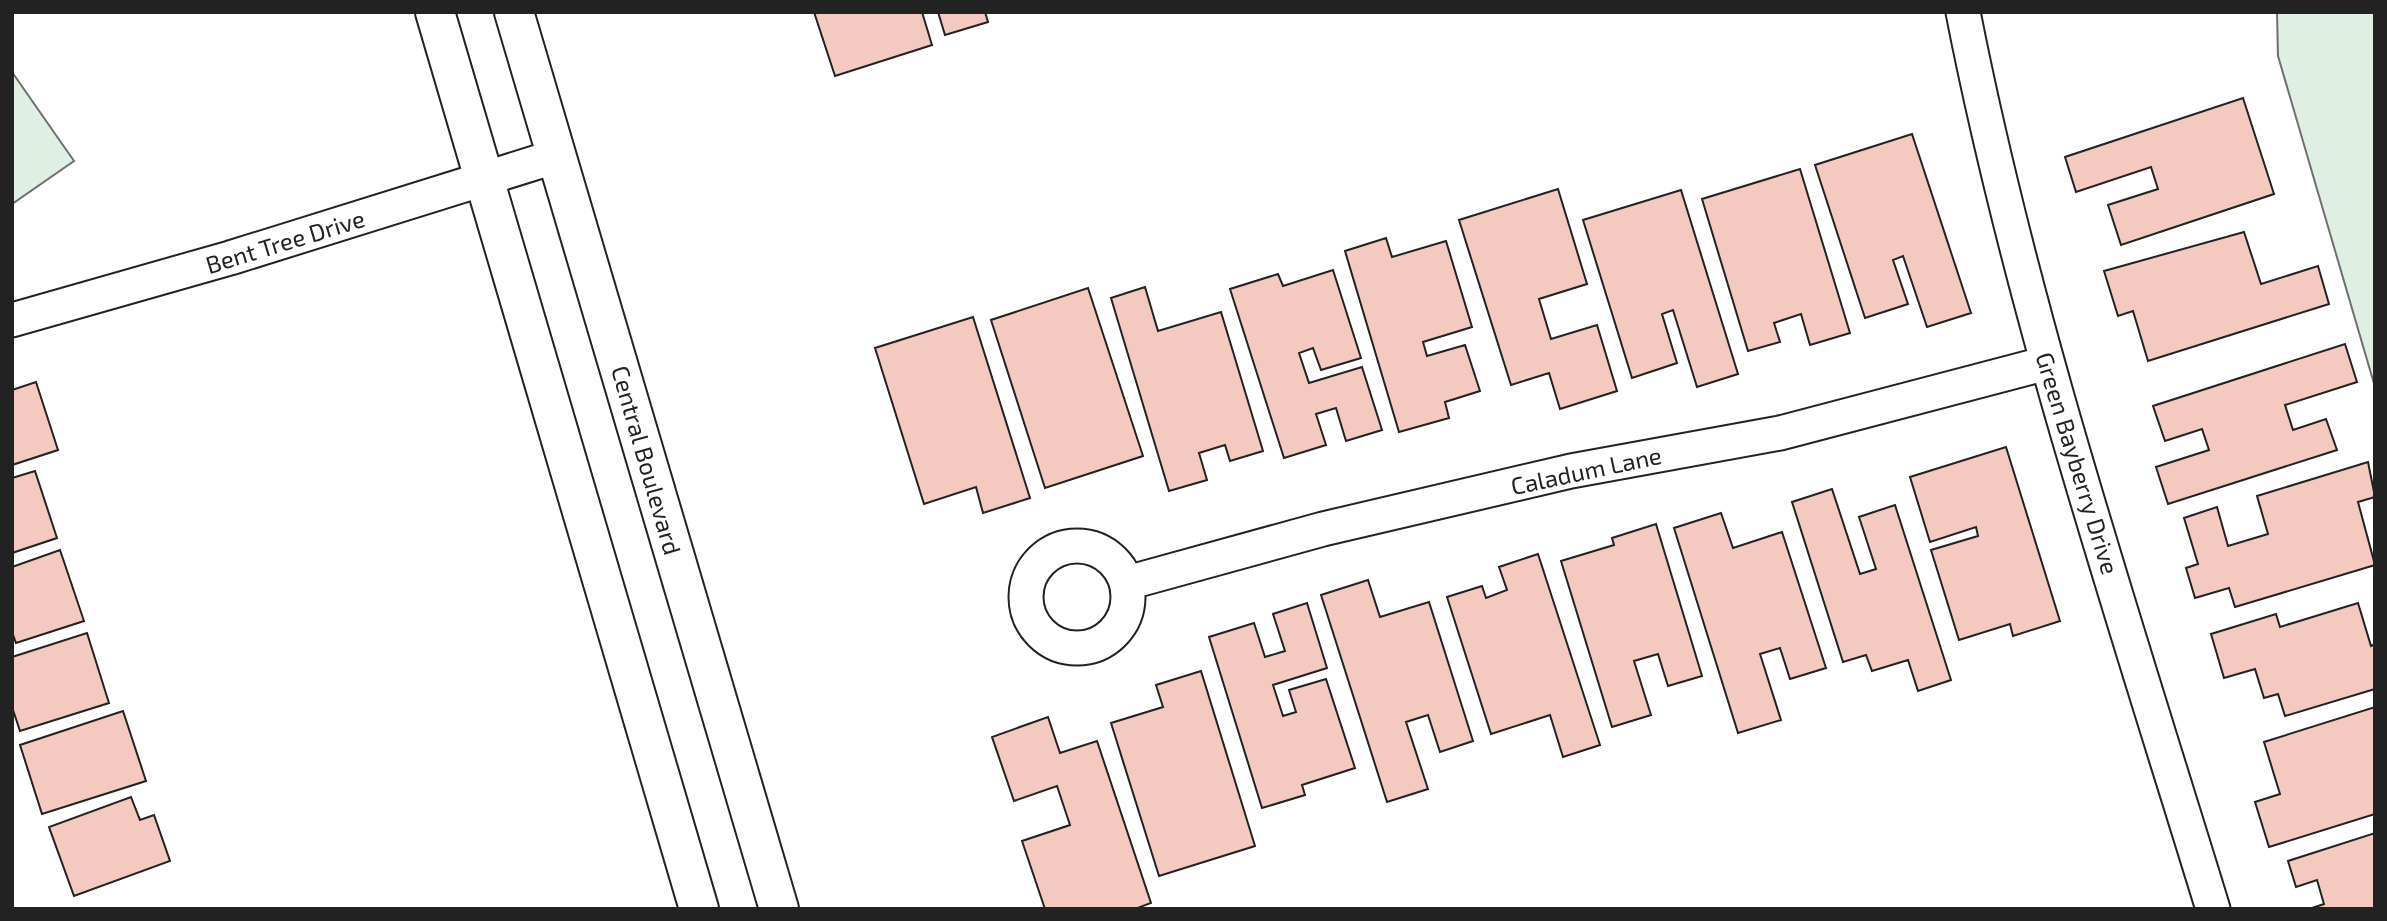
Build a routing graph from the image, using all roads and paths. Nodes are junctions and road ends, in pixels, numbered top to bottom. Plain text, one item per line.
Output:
1 (435, 12) edge
2 (514, 12) edge
3 (1964, 12) edge
4 (557, 156) junction
5 (484, 180) junction
6 (12, 320) edge
7 (2047, 363) junction
8 (1127, 583) dead end
9 (699, 909) edge
10 (779, 909) edge
11 (2213, 909) edge

1 - 5 street
2 - 4 street, Central Boulevard
3 - 7 street, Green Bayberry Drive
4 - 5 street, Bent Tree Drive
4 - 10 street, Central Boulevard
5 - 6 street, Bent Tree Drive
5 - 9 street
7 - 8 street, Caladum Lane
7 - 11 street, Green Bayberry Drive

